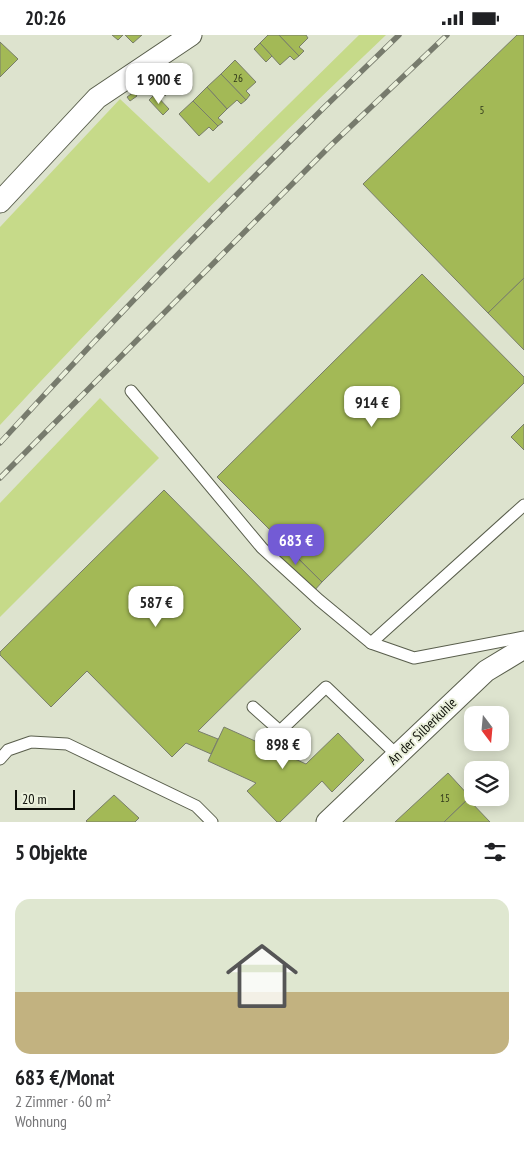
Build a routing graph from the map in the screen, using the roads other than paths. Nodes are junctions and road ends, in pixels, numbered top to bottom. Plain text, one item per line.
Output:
1 (191, 35) edge
2 (0, 202) edge
3 (131, 391) dead end
4 (524, 505) edge
5 (524, 637) edge
6 (371, 643) junction
7 (524, 648) edge
8 (253, 707) dead end
9 (397, 755) junction
10 (0, 759) edge
11 (212, 822) edge
12 (327, 822) edge

1 - 2 street
3 - 6 lane
4 - 6 lane
5 - 6 lane
7 - 9 street, An der Silberkuhle
8 - 9 lane
9 - 12 street, An der Silberkuhle
10 - 11 lane

